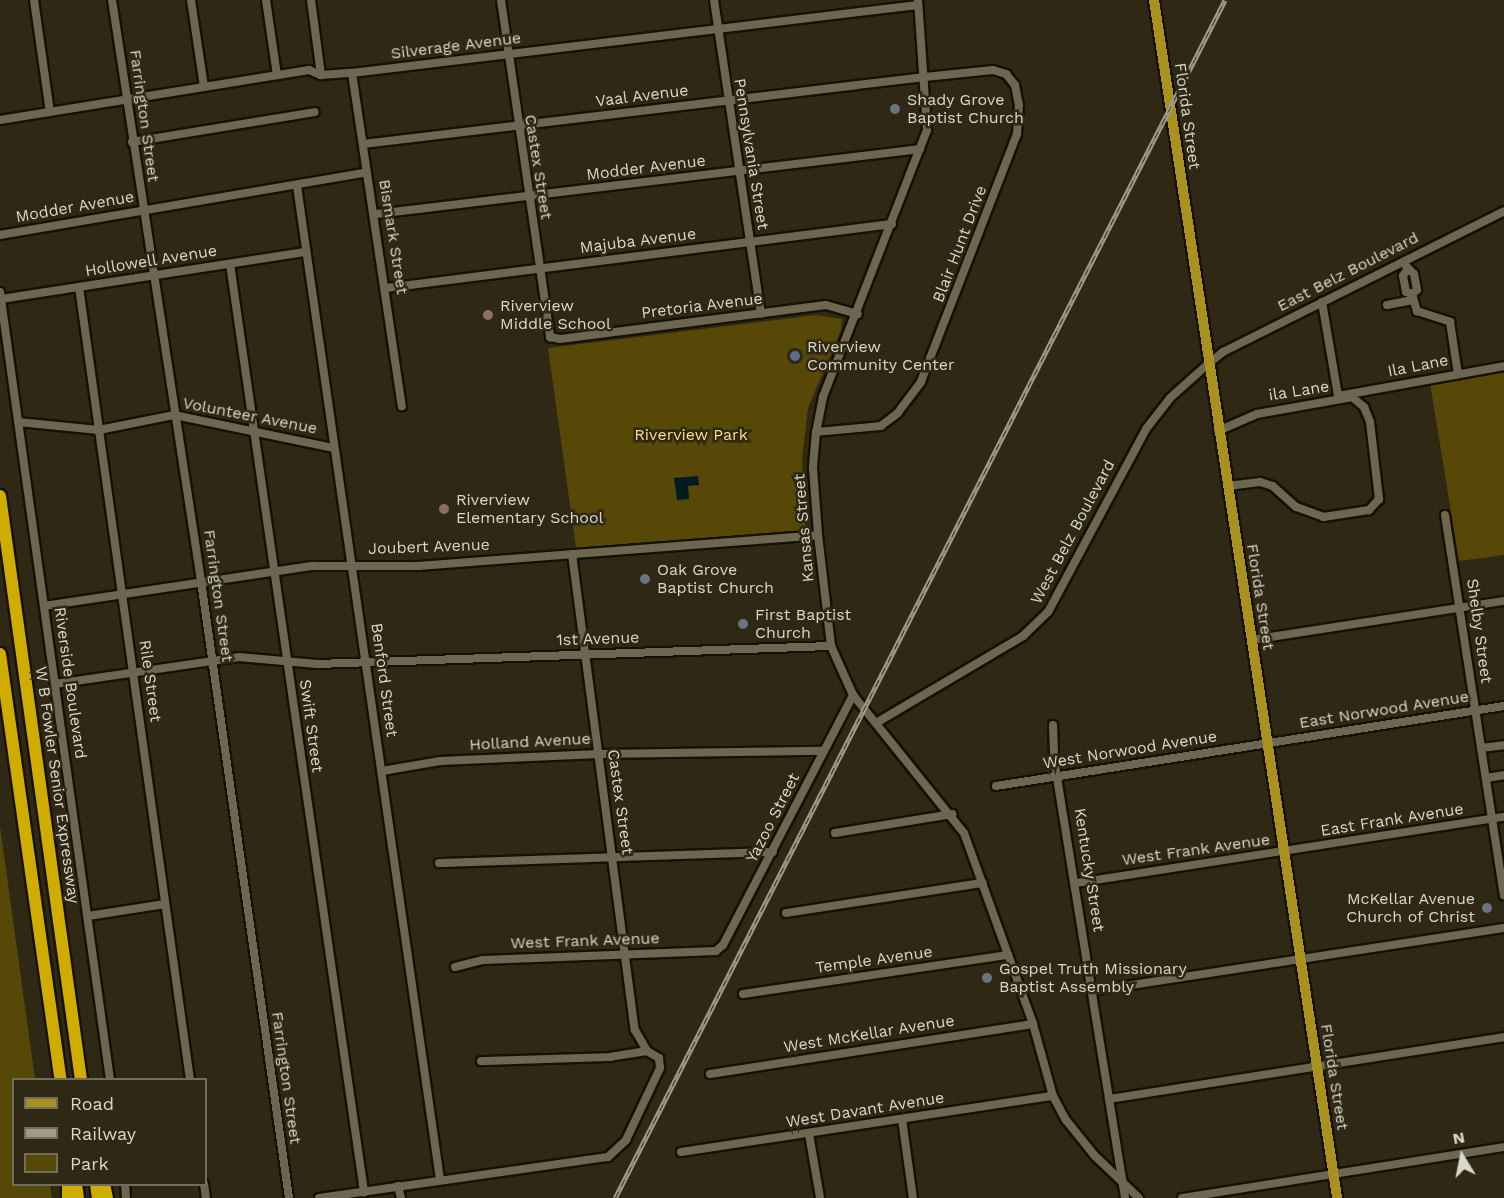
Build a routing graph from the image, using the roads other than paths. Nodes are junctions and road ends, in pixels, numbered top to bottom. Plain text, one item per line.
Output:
1 (34, 0) edge
2 (112, 0) edge
3 (191, 0) edge
4 (266, 0) edge
5 (314, 0) edge
6 (501, 0) edge
7 (714, 0) edge
8 (1154, 0) edge
9 (918, 3) edge
10 (717, 29) junction
11 (507, 55) junction
12 (352, 73) junction
13 (277, 75) junction
14 (321, 75) junction
15 (925, 77) junction
16 (204, 87) junction
17 (126, 100) junction
18 (728, 101) junction
19 (50, 112) junction
20 (315, 112) dead end
21 (0, 120) edge
22 (517, 126) junction
23 (132, 142) junction
24 (363, 144) junction
25 (920, 149) junction
26 (738, 171) junction
27 (367, 172) junction
28 (297, 186) junction
29 (528, 197) junction
30 (142, 211) junction
31 (1504, 211) edge
32 (376, 214) junction
33 (892, 224) junction
34 (0, 235) edge
35 (749, 242) junction
36 (306, 252) junction
37 (230, 264) junction
38 (1406, 266) junction
39 (539, 268) junction
40 (153, 276) junction
41 (79, 287) junction
42 (386, 288) junction
43 (1, 295) edge
44 (1413, 297) junction
45 (1322, 302) junction
46 (1386, 305) dead end
47 (761, 313) junction
48 (858, 314) junction
49 (550, 337) joint
50 (1208, 364) junction
51 (1504, 366) edge
52 (1458, 374) junction
53 (402, 406) dead end
54 (174, 415) junction
55 (18, 422) junction
56 (99, 430) junction
57 (254, 431) junction
58 (1218, 431) junction
59 (816, 432) junction
60 (334, 448) junction
61 (1227, 486) junction
62 (0, 496) edge
63 (1445, 515) dead end
64 (818, 535) junction
65 (572, 554) junction
66 (351, 565) junction
67 (273, 571) junction
68 (201, 581) junction
69 (123, 594) junction
70 (1504, 601) edge
71 (44, 606) junction
72 (1461, 608) junction
73 (1251, 640) junction
74 (831, 646) junction
75 (0, 654) edge
76 (585, 654) junction
77 (211, 660) junction
78 (366, 662) junction
79 (287, 664) junction
80 (133, 672) junction
81 (55, 684) junction
82 (853, 695) junction
83 (1504, 706) edge
84 (1475, 711) junction
85 (876, 723) junction
86 (1053, 725) dead end
87 (1268, 743) junction
88 (1504, 745) edge
89 (1481, 748) junction
90 (824, 751) junction
91 (599, 754) junction
92 (382, 771) junction
93 (1504, 775) edge
94 (1058, 777) junction
95 (1486, 778) junction
96 (996, 786) dead end
97 (952, 814) junction
98 (1504, 817) edge
99 (1492, 819) junction
100 (835, 833) dead end
101 (773, 852) junction
102 (1284, 852) junction
103 (612, 856) junction
104 (439, 863) dead end
105 (984, 883) junction
106 (1076, 883) junction
107 (1504, 895) edge
108 (165, 904) junction
109 (786, 913) dead end
110 (88, 916) junction
111 (1504, 928) edge
112 (716, 951) joint
113 (1008, 955) junction
114 (627, 956) junction
115 (1302, 958) junction
116 (455, 967) dead end
117 (1092, 991) junction
118 (743, 994) dead end
119 (1033, 1024) junction
120 (1504, 1037) edge
121 (647, 1051) junction
122 (481, 1061) dead end
123 (1316, 1068) junction
124 (710, 1074) dead end
125 (61, 1078) edge
126 (81, 1078) edge
127 (110, 1078) edge
128 (190, 1078) edge
129 (1053, 1096) junction
130 (1108, 1099) junction
131 (902, 1119) junction
132 (809, 1134) junction
133 (1504, 1147) edge
134 (681, 1152) dead end
135 (1334, 1173) junction
136 (1122, 1178) junction
137 (440, 1179) junction
138 (398, 1186) junction
139 (364, 1192) junction
140 (289, 1198) edge
141 (319, 1198) edge
142 (401, 1198) edge
143 (820, 1198) edge
144 (914, 1198) edge
145 (1125, 1198) edge
146 (1139, 1198) edge
147 (1182, 1198) edge
148 (1337, 1198) edge

1 - 19 street
2 - 17 street, Farrington Street
3 - 16 street
4 - 13 street
5 - 14 street
6 - 11 street, Castex Street
7 - 10 street, Pennsylvania Street
8 - 50 main road, Florida Street
9 - 10 street, Silverage Avenue
9 - 15 street, Kansas Street
10 - 11 street, Silverage Avenue
10 - 18 street, Pennsylvania Street
11 - 12 street, Silverage Avenue
11 - 22 street, Castex Street
12 - 14 street, Silverage Avenue
12 - 24 street, Bismark Street
13 - 14 street, Silverage Avenue
13 - 16 street, Silverage Avenue
15 - 18 street, Vaal Avenue
15 - 25 street, Kansas Street
15 - 59 street, Blair Hunt Drive
16 - 17 street, Silverage Avenue
17 - 19 street, Silverage Avenue
17 - 23 street, Farrington Street
18 - 22 street, Vaal Avenue
18 - 26 street, Pennsylvania Street
19 - 21 street, Silverage Avenue
20 - 23 street
22 - 24 street, Vaal Avenue
22 - 29 street, Castex Street
23 - 30 street, Farrington Street
24 - 27 street, Bismark Street
25 - 26 street, Modder Avenue
25 - 33 street, Kansas Street
26 - 29 street, Modder Avenue
26 - 35 street, Pennsylvania Street
27 - 28 street, Modder Avenue
27 - 32 street, Bismark Street
28 - 30 street, Modder Avenue
28 - 36 street, Benford Street
29 - 32 street, Modder Avenue
29 - 39 street, Castex Street
30 - 34 street, Modder Avenue
30 - 40 street, Farrington Street
31 - 38 street, East Belz Boulevard
32 - 42 street, Bismark Street
33 - 35 street, Majuba Avenue
33 - 48 street, Kansas Street
35 - 39 street, Majuba Avenue
35 - 47 street, Pennsylvania Street
36 - 37 street, Hollowell Avenue
36 - 60 street, Benford Street
37 - 40 street, Hollowell Avenue
37 - 57 street, Swift Street
38 - 44 street
38 - 45 street, East Belz Boulevard
39 - 42 street, Majuba Avenue
39 - 49 street, Castex Street
40 - 41 street, Hollowell Avenue
40 - 54 street, Farrington Street
41 - 43 street, Hollowell Avenue
41 - 56 street, Rile Street
42 - 53 street, Bismark Street
43 - 55 street, Riverside Boulevard
44 - 46 street
44 - 52 street
45 - 50 street, East Belz Boulevard
45 - 52 street, Ila Lane
47 - 48 street, Pretoria Avenue
47 - 49 street, Pretoria Avenue
48 - 59 street, Kansas Street
50 - 58 main road, Florida Street
50 - 85 street, West Belz Boulevard
51 - 52 street, Ila Lane
54 - 56 street, Volunteer Avenue
54 - 57 street, Volunteer Avenue
54 - 68 street, Farrington Street
55 - 56 street, Volunteer Avenue
55 - 71 street, Riverside Boulevard
56 - 69 street, Rile Street
57 - 60 street, Volunteer Avenue
57 - 67 street, Swift Street
58 - 61 main road, Florida Street
58 - 61 street, ila Lane
59 - 64 street, Kansas Street
60 - 66 street, Benford Street
61 - 73 main road, Florida Street
62 - 126 highway, W B Fowler Senior Expressway
63 - 72 street, Shelby Street
64 - 65 street, Joubert Avenue
64 - 74 street, Kansas Street
65 - 66 street, Joubert Avenue
65 - 76 street, Castex Street
66 - 67 street, Joubert Avenue
66 - 78 street, Benford Street
67 - 68 street, Joubert Avenue
67 - 79 street, Swift Street
68 - 69 street, Joubert Avenue
68 - 77 street, Farrington Street
69 - 71 street, Joubert Avenue
69 - 80 street, Rile Street
70 - 72 street
71 - 81 street, Riverside Boulevard
72 - 73 street
72 - 84 street, Shelby Street
73 - 87 main road, Florida Street
74 - 76 street, 1st Avenue
74 - 82 street, Kansas Street
75 - 125 highway
76 - 78 street, 1st Avenue
76 - 91 street, Castex Street
77 - 79 street, 1st Avenue
77 - 80 street, 1st Avenue
77 - 140 street, Farrington Street
78 - 79 street, 1st Avenue
78 - 92 street, Benford Street
79 - 139 street, Swift Street
80 - 81 street, 1st Avenue
80 - 108 street, Rile Street
81 - 110 street, Riverside Boulevard
82 - 85 street, Kansas Street
82 - 90 street, Yazoo Street
83 - 84 street, East Norwood Avenue
84 - 87 street, East Norwood Avenue
84 - 89 street, Shelby Street
85 - 97 street, Kansas Street
86 - 94 street, Kentucky Street
87 - 94 street, West Norwood Avenue
87 - 102 main road, Florida Street
88 - 89 street
89 - 95 street, Shelby Street
90 - 91 street, Holland Avenue
90 - 101 street, Yazoo Street
91 - 92 street, Holland Avenue
91 - 103 street, Castex Street
92 - 137 street, Benford Street
93 - 95 street
94 - 96 street, West Norwood Avenue
94 - 106 street, Kentucky Street
95 - 99 street, Shelby Street
97 - 100 street
97 - 105 street, Kansas Street
98 - 99 street, East Frank Avenue
99 - 102 street, East Frank Avenue
99 - 107 street, Shelby Street
101 - 103 street
101 - 112 street, Yazoo Street
102 - 106 street, West Frank Avenue
102 - 115 main road, Florida Street
103 - 104 street
103 - 114 street, Castex Street
105 - 109 street
105 - 113 street, Kansas Street
106 - 117 street, Kentucky Street
108 - 110 street
108 - 128 street, Rile Street
110 - 127 street, Riverside Boulevard
111 - 115 street
112 - 114 street, West Frank Avenue
113 - 118 street, Temple Avenue
113 - 119 street, Kansas Street
114 - 116 street, West Frank Avenue
114 - 121 street, Castex Street
115 - 117 street
115 - 123 main road, Florida Street
117 - 130 street, Kentucky Street
119 - 124 street, West McKellar Avenue
119 - 129 street, Kansas Street
120 - 123 street
121 - 122 street
121 - 137 street
123 - 130 street
123 - 135 main road, Florida Street
129 - 131 street, West Davant Avenue
129 - 136 street, Kansas Street
130 - 136 street, Kentucky Street
131 - 132 street, West Davant Avenue
131 - 144 street
132 - 134 street, West Davant Avenue
132 - 143 street
133 - 135 street
135 - 147 street
135 - 148 main road, Florida Street
136 - 145 street, Kentucky Street
136 - 146 street, Kansas Street
137 - 138 street
138 - 139 street
138 - 142 street
139 - 141 street

